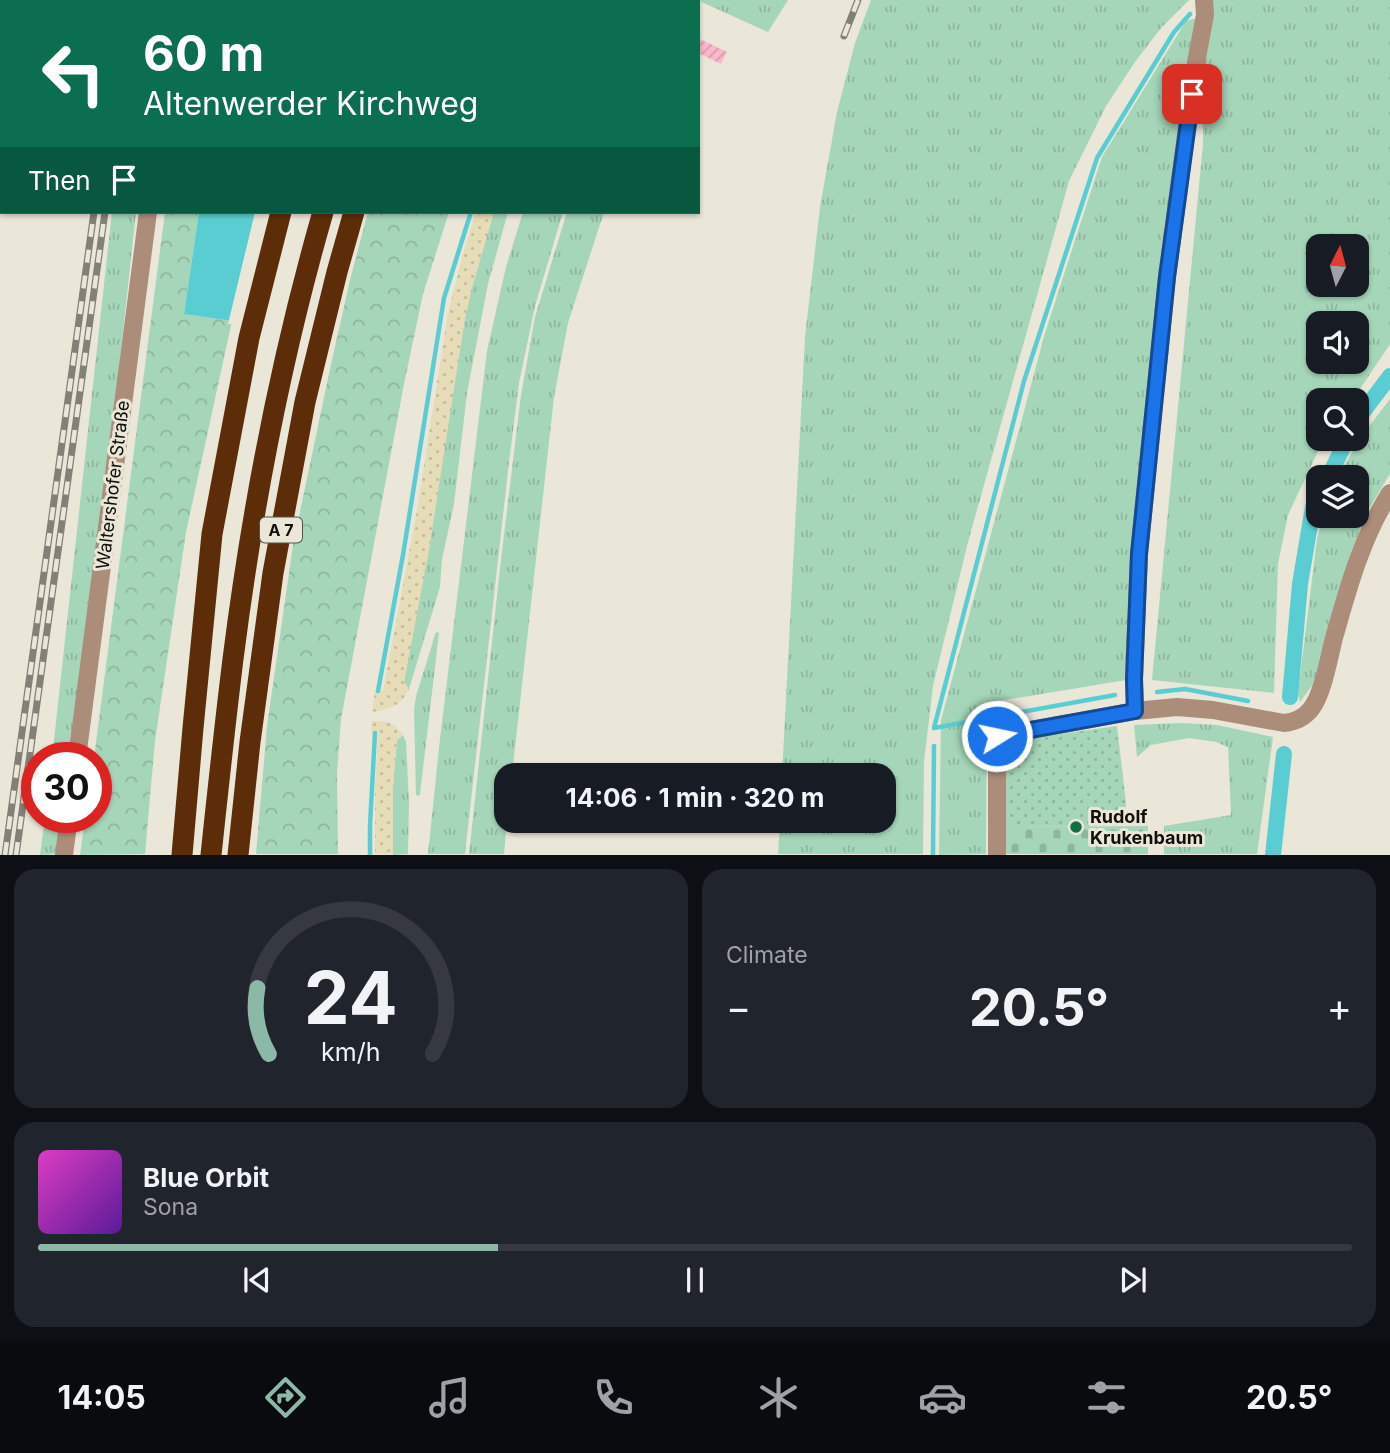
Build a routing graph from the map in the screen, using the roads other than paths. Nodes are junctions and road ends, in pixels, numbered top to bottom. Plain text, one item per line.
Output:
1 (1204, 0) edge
2 (148, 214) edge
3 (280, 214) edge
4 (322, 214) edge
5 (353, 214) edge
6 (1390, 494) edge
7 (1135, 711) junction
8 (79, 742) edge
9 (67, 833) edge
10 (64, 855) edge
11 (182, 855) edge
12 (211, 855) edge
13 (238, 855) edge
14 (997, 855) edge

1 - 7 street
2 - 8 street, Waltershofer Straße
3 - 11 highway
4 - 12 highway, A 7
5 - 13 highway, A 7
6 - 7 street
7 - 14 street
9 - 10 street

